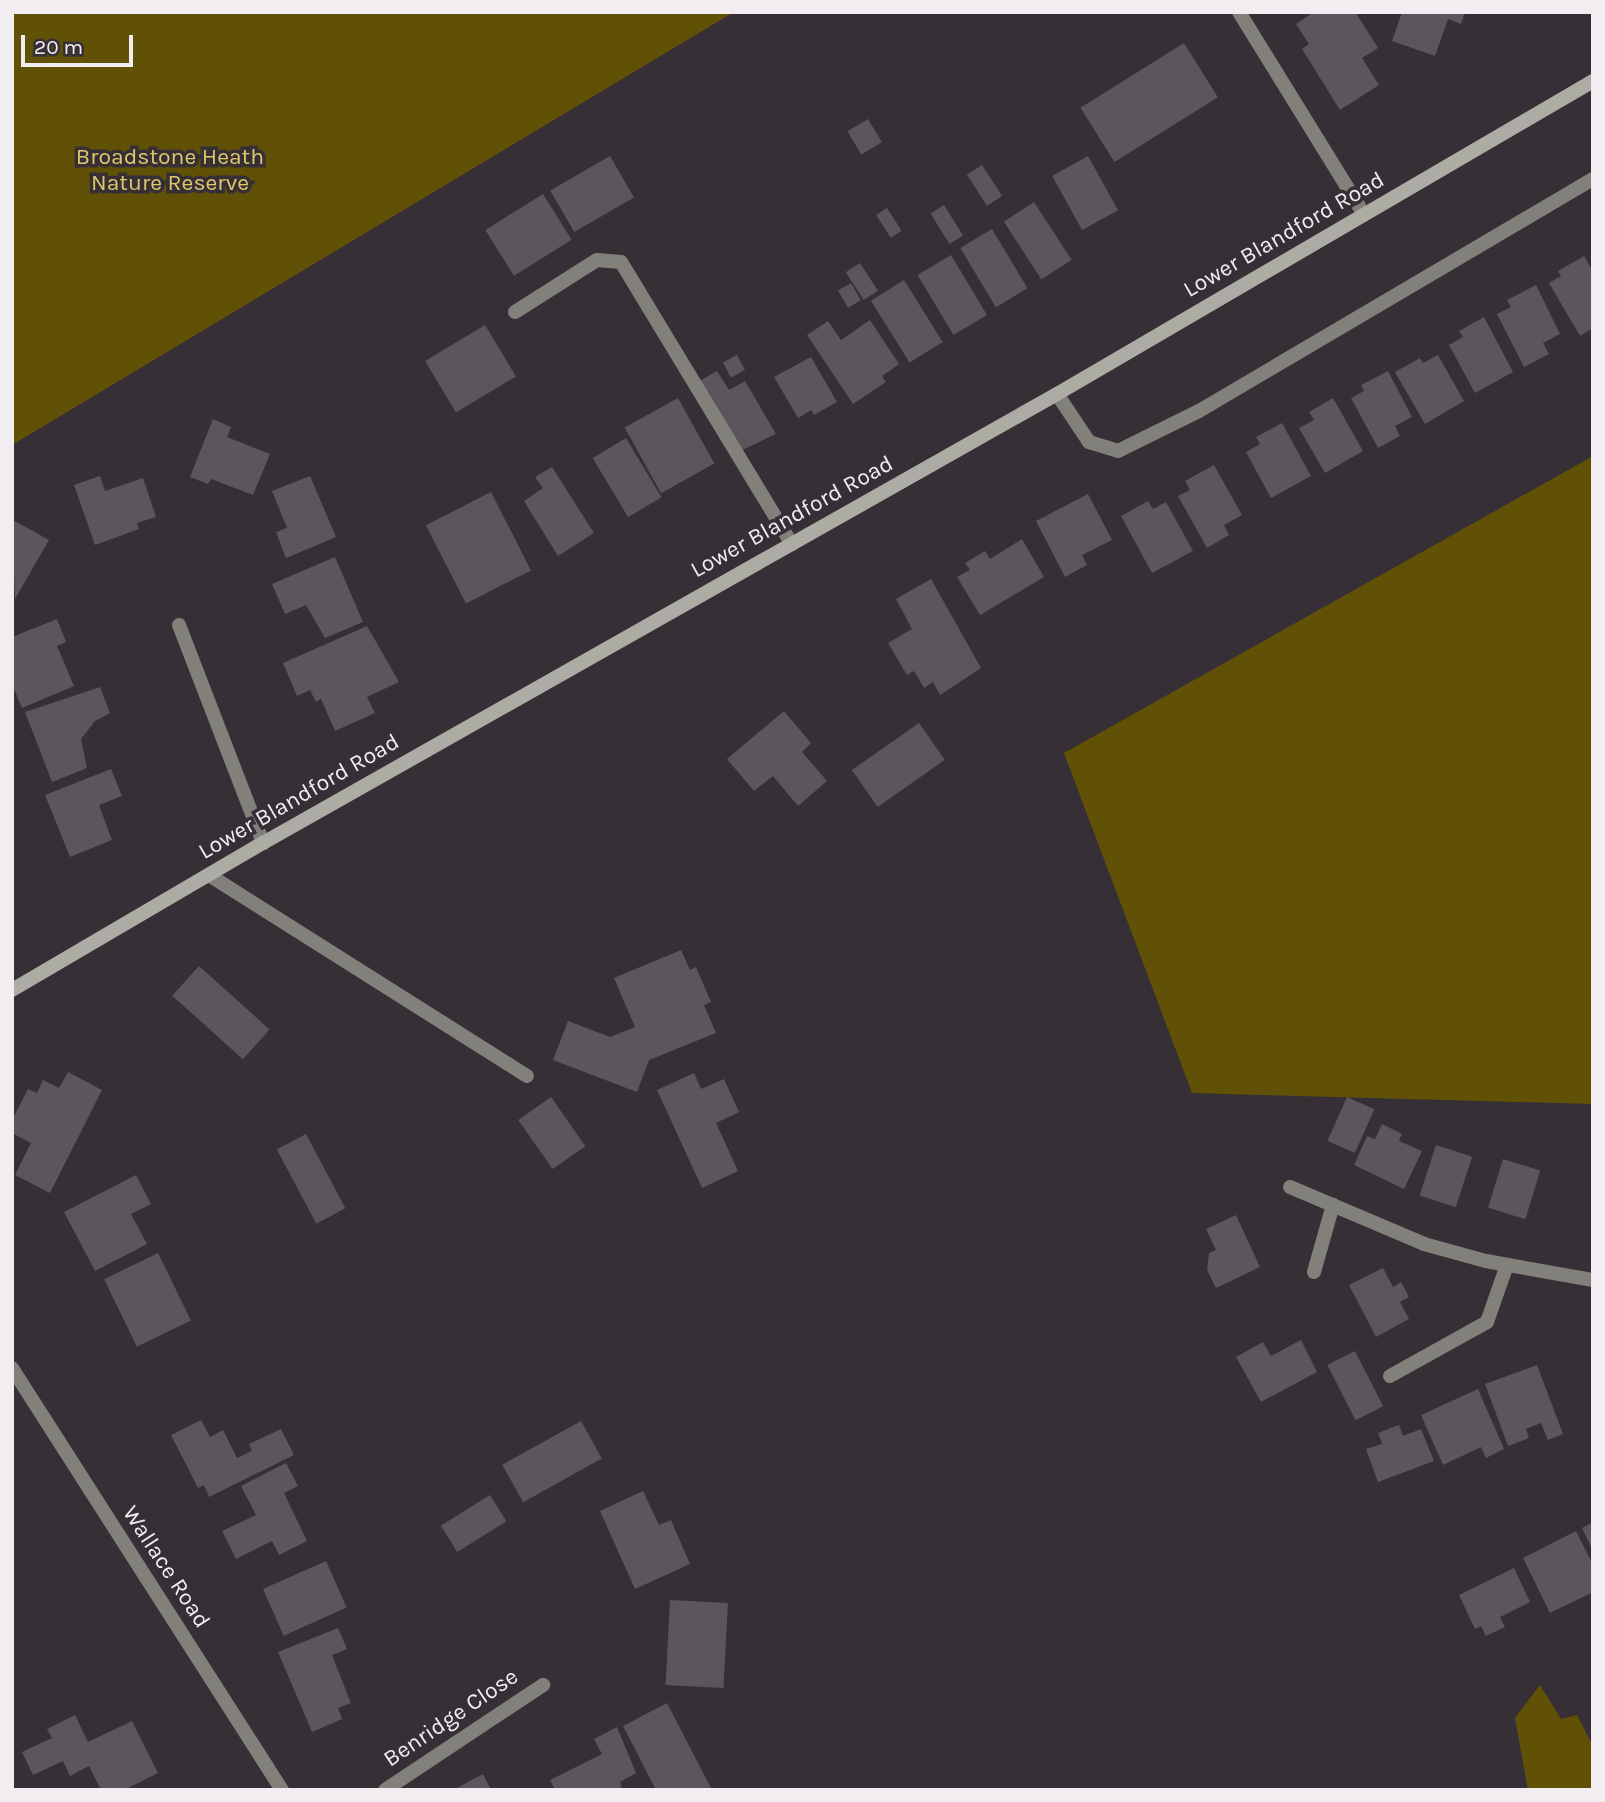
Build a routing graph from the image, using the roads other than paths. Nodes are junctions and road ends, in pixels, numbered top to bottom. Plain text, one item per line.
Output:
1 (1239, 12) edge
2 (1593, 81) edge
3 (1593, 179) edge
4 (1364, 214) junction
5 (515, 312) dead end
6 (1057, 394) junction
7 (792, 544) junction
8 (179, 625) dead end
9 (263, 843) junction
10 (209, 875) junction
11 (12, 990) edge
12 (527, 1076) dead end
13 (1290, 1187) dead end
14 (1333, 1205) junction
15 (1507, 1265) junction
16 (1314, 1272) dead end
17 (1593, 1280) edge
18 (12, 1368) edge
19 (1390, 1376) dead end
20 (543, 1685) dead end
21 (282, 1790) edge
22 (385, 1790) edge

1 - 4 street
2 - 4 main road, Lower Blandford Road
3 - 6 street
4 - 6 main road, Lower Blandford Road
5 - 7 street
6 - 7 main road, Lower Blandford Road
7 - 9 main road, Lower Blandford Road
8 - 9 street
9 - 10 main road, Lower Blandford Road
10 - 11 main road, Lower Blandford Road
10 - 12 street
13 - 14 street
14 - 15 street
14 - 16 street
15 - 17 street
15 - 19 street
18 - 21 street, Wallace Road
20 - 22 street, Benridge Close

